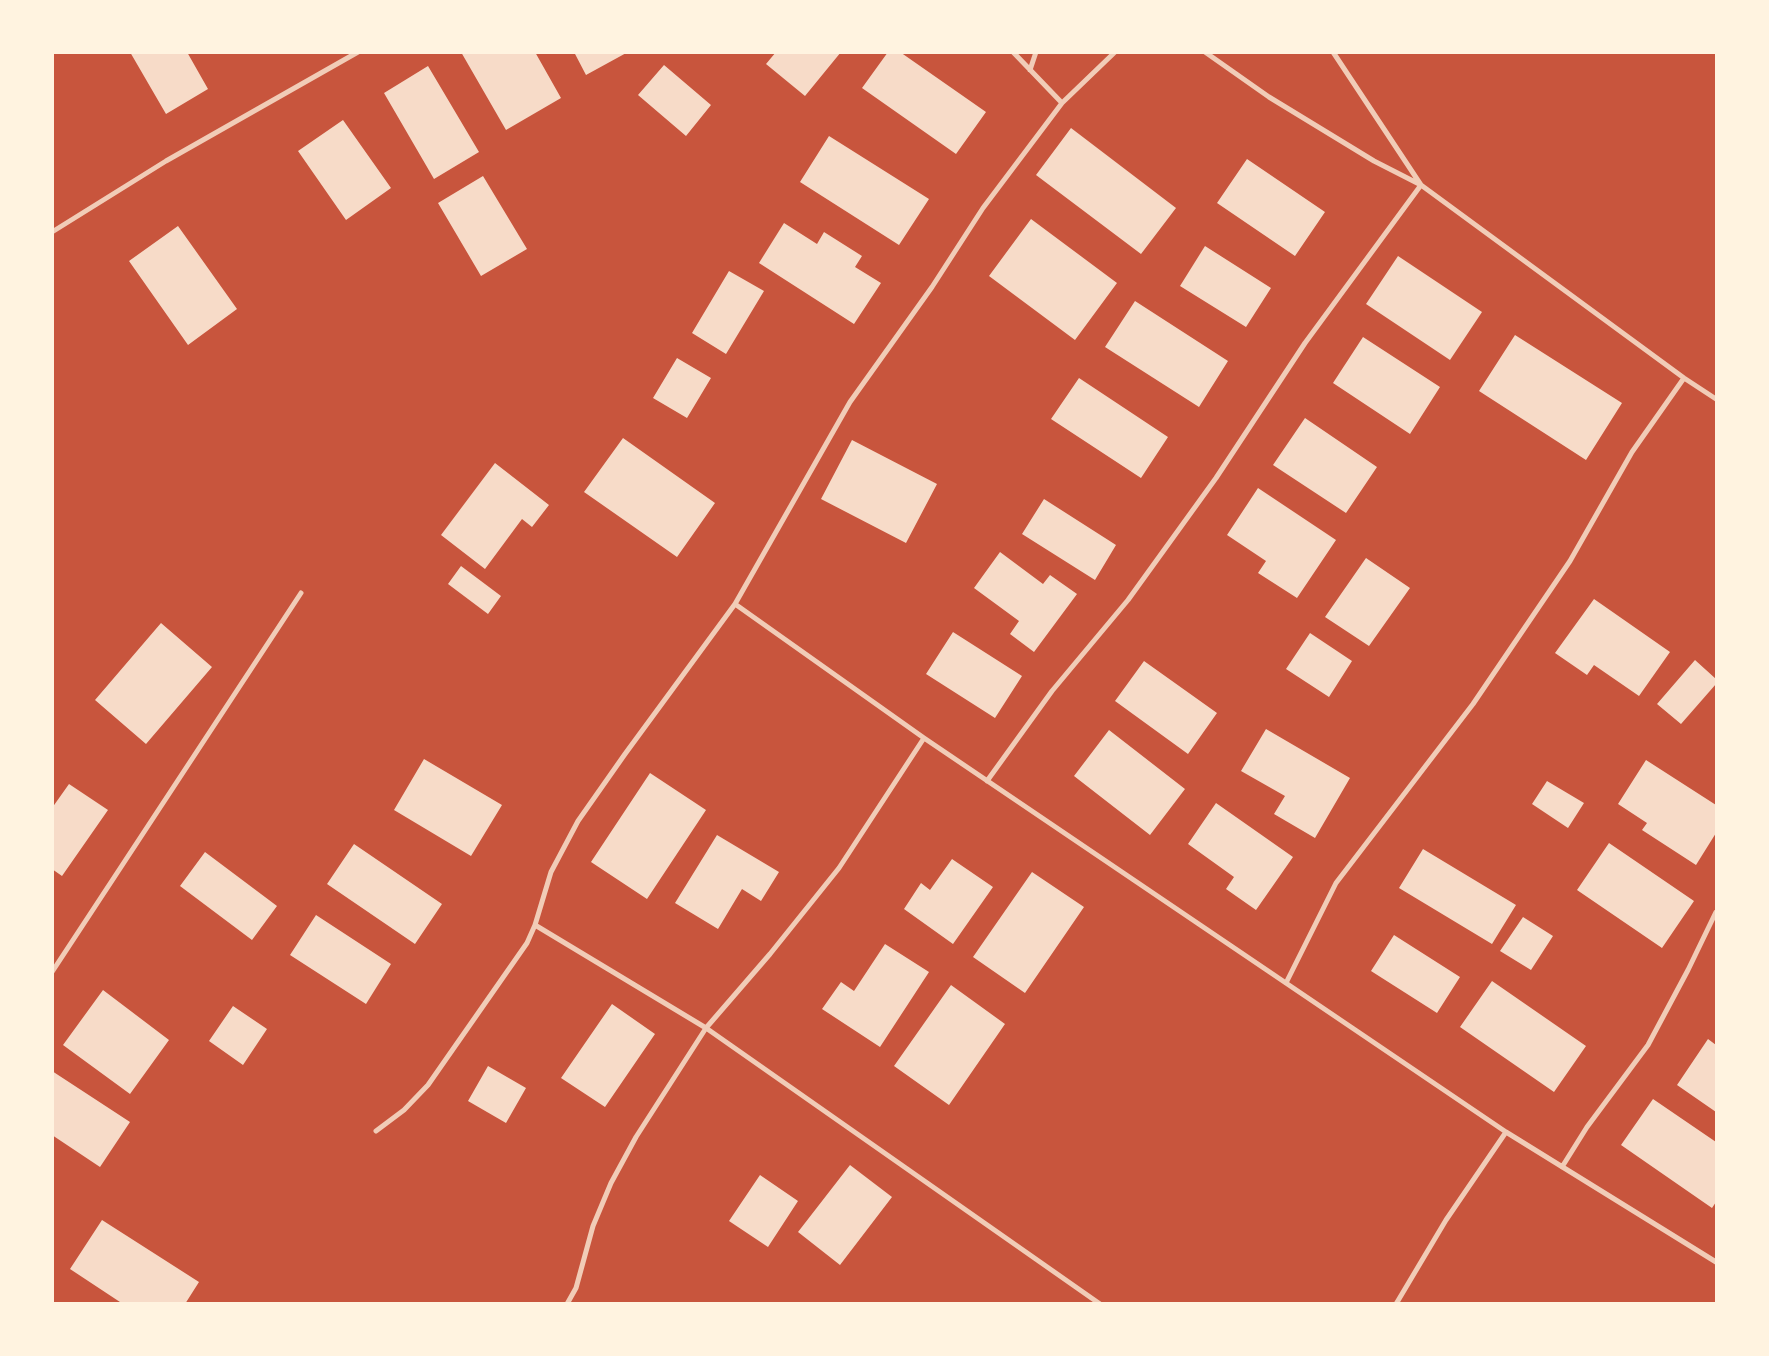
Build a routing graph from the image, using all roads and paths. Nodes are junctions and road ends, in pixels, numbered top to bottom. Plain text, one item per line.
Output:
1 (358, 52) edge
2 (1013, 52) edge
3 (1036, 52) edge
4 (1115, 52) edge
5 (1205, 52) edge
6 (1333, 52) edge
7 (1030, 70) junction
8 (1062, 103) junction
9 (1421, 185) junction
10 (52, 232) edge
11 (1684, 378) junction
12 (1716, 399) edge
13 (301, 594) dead end
14 (735, 604) junction
15 (924, 738) junction
16 (987, 781) junction
17 (1716, 912) edge
18 (535, 925) junction
19 (52, 972) edge
20 (1286, 983) junction
21 (706, 1028) junction
22 (376, 1131) dead end
23 (1506, 1132) junction
24 (1562, 1167) junction
25 (1716, 1262) edge
26 (567, 1304) edge
27 (1100, 1304) edge
28 (1396, 1304) edge

1 - 10 street
2 - 7 street
3 - 7 street
4 - 8 street
5 - 9 street
6 - 9 street
7 - 8 street
8 - 14 street
9 - 11 street
9 - 16 street
11 - 12 street
11 - 20 street
13 - 19 street
14 - 15 street
14 - 18 street
15 - 16 street
15 - 21 street
16 - 20 street
17 - 24 street
18 - 21 street
18 - 22 street
20 - 23 street
21 - 26 street
21 - 27 street
23 - 24 street
23 - 28 street
24 - 25 street

